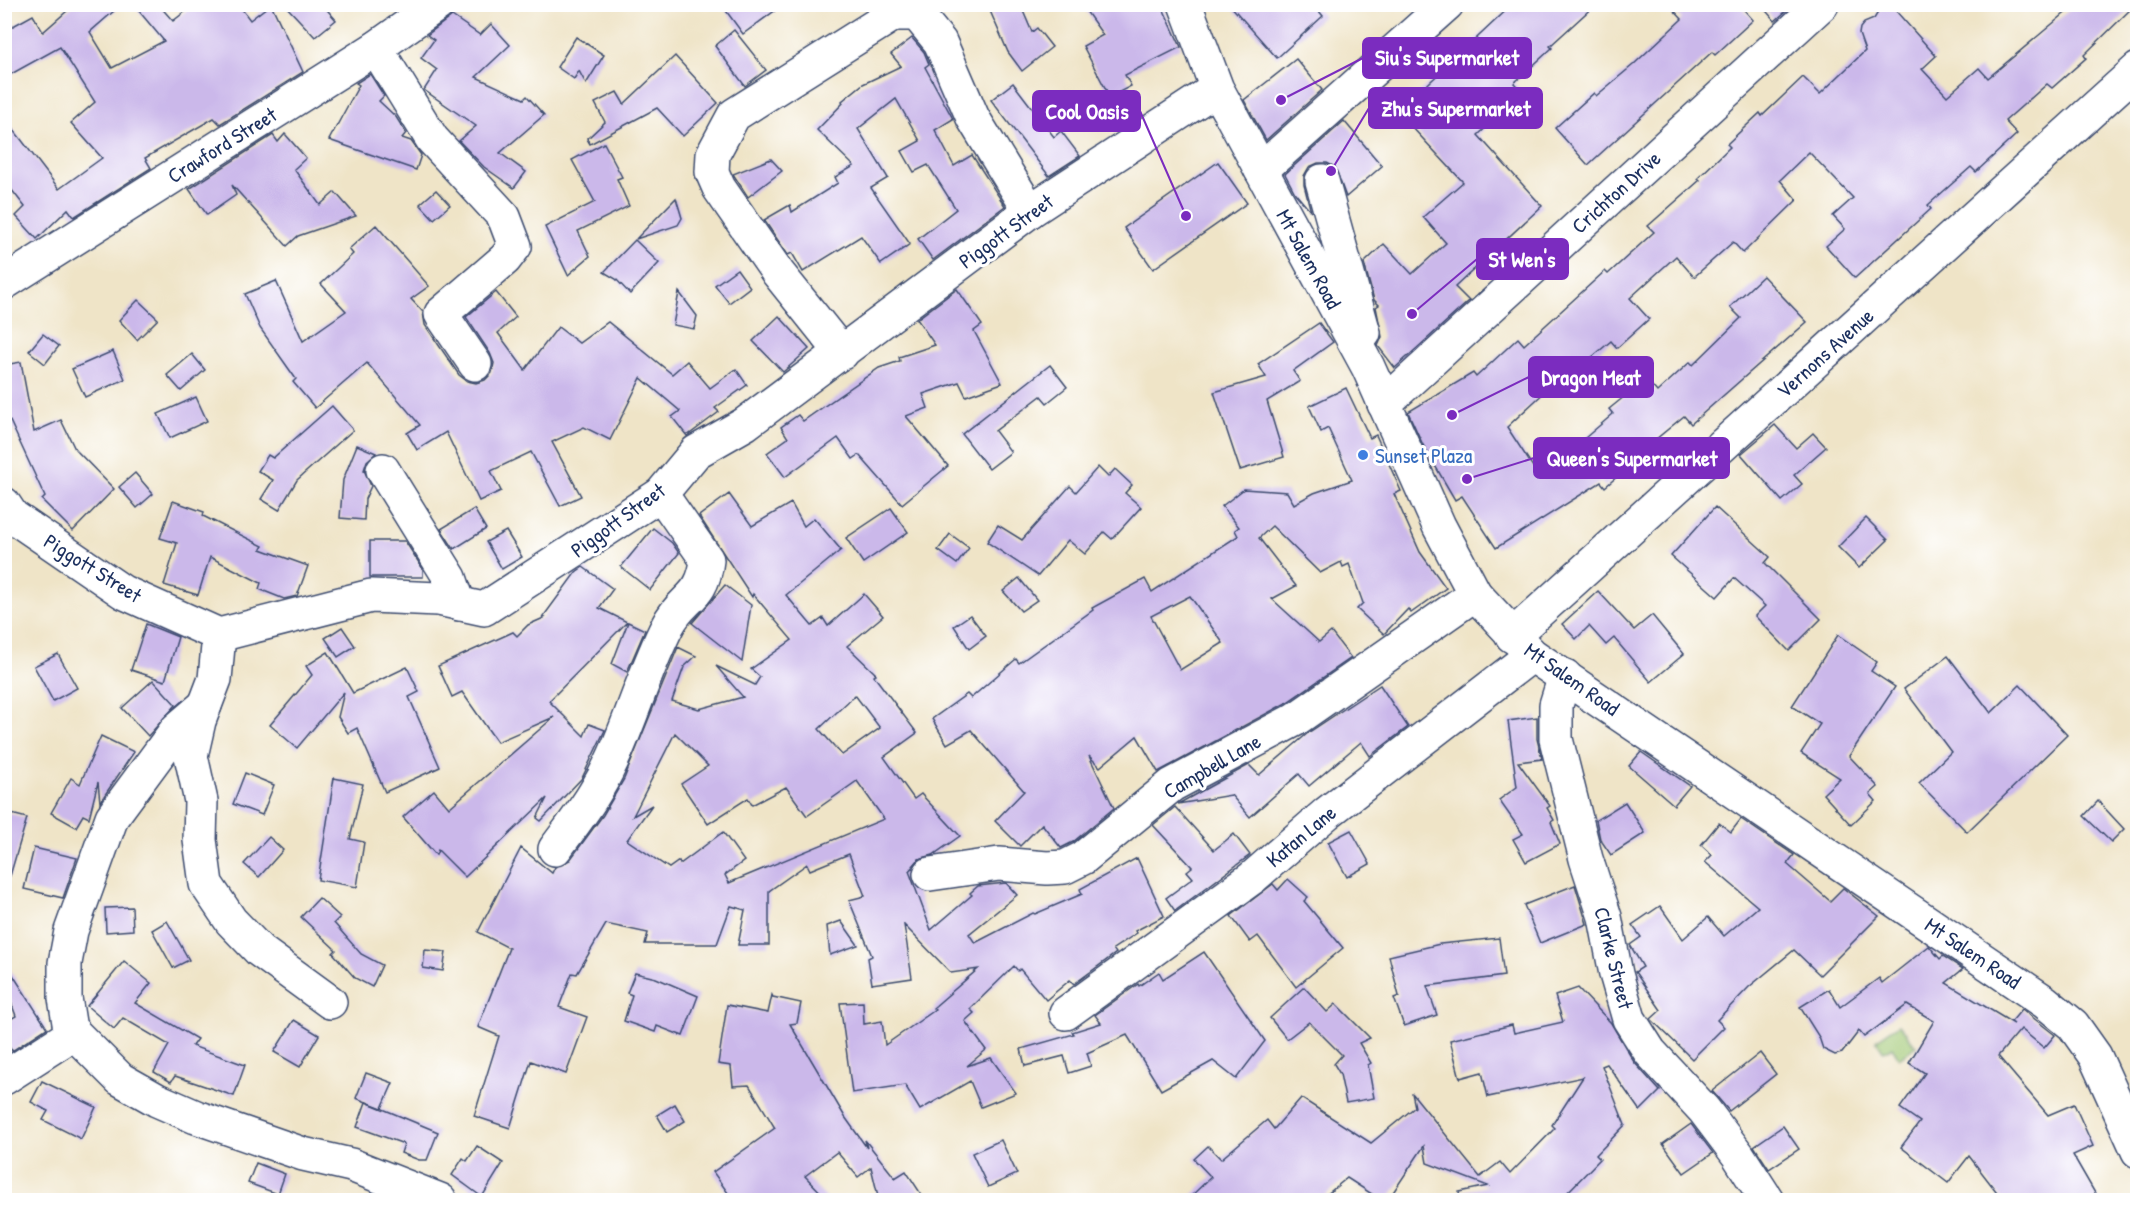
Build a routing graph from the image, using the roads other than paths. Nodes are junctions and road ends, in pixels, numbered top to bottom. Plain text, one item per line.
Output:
1 (438, 4) edge
2 (1185, 4) edge
3 (1447, 4) edge
4 (1822, 4) edge
5 (376, 48) junction
6 (2138, 69) edge
7 (1261, 170) junction
8 (1322, 181) dead end
9 (1030, 211) junction
10 (4, 283) edge
11 (842, 353) junction
12 (475, 364) dead end
13 (1384, 404) junction
14 (383, 470) dead end
15 (660, 494) junction
16 (4, 504) edge
17 (1475, 594) junction
18 (459, 604) junction
19 (219, 635) junction
20 (1522, 646) junction
21 (1565, 676) junction
22 (205, 705) junction
23 (555, 849) dead end
24 (930, 874) dead end
25 (330, 1002) dead end
26 (1066, 1013) dead end
27 (74, 1033) junction
28 (4, 1078) edge
29 (2128, 1101) edge
30 (2138, 1151) edge
31 (440, 1200) edge
32 (1767, 1200) edge

1 - 5 street, Crawford Street
2 - 7 street, Mt Salem Road
3 - 7 street
4 - 13 street, Crichton Drive
5 - 10 street, Crawford Street
5 - 12 street
6 - 20 street, Vernons Avenue
7 - 9 street, Piggott Street
7 - 13 street, Mt Salem Road
8 - 13 street
9 - 11 street, Piggott Street
9 - 11 street
11 - 15 street, Piggott Street
13 - 17 street, Mt Salem Road
14 - 18 street
15 - 18 street, Piggott Street
15 - 23 street
16 - 19 street, Piggott Street
17 - 20 street, Mt Salem Road
17 - 24 street, Campbell Lane
18 - 19 street, Piggott Street
19 - 22 street
20 - 21 street, Mt Salem Road
20 - 26 street, Katan Lane
21 - 29 street, Mt Salem Road
21 - 32 street, Clarke Street
22 - 25 street
22 - 27 street
27 - 28 street
27 - 31 street
29 - 30 street, Mt Salem Road

